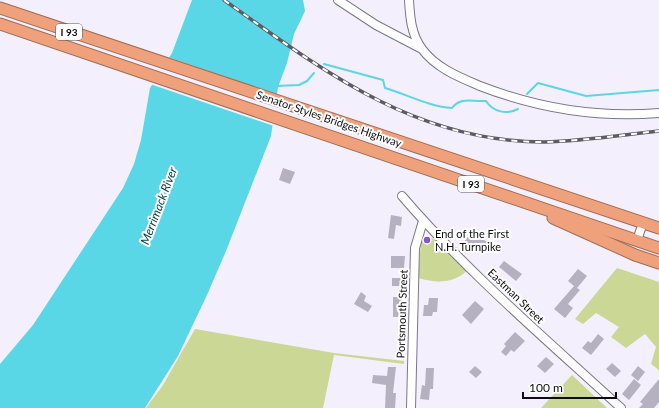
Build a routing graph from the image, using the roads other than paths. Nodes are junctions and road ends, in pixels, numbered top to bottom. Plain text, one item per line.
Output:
1 (338, 0) edge
2 (409, 0) edge
3 (0, 8) edge
4 (0, 24) edge
5 (422, 49) junction
6 (659, 113) edge
7 (402, 196) dead end
8 (513, 199) junction
9 (423, 222) junction
10 (643, 223) junction
11 (659, 228) edge
12 (637, 240) junction
13 (659, 248) edge
14 (659, 263) edge
15 (411, 408) edge
16 (620, 408) edge

1 - 5 street
2 - 5 street
3 - 10 highway, Senator Styles Bridges Highway / I 93
4 - 8 highway, I 93
5 - 6 street
7 - 9 street, Eastman Street
8 - 12 highway, I 93
8 - 14 highway
9 - 15 street, Portsmouth Street
9 - 16 street, Eastman Street
10 - 11 highway, Senator Styles Bridges Highway / I 93
10 - 12 street
12 - 13 highway, I 93

